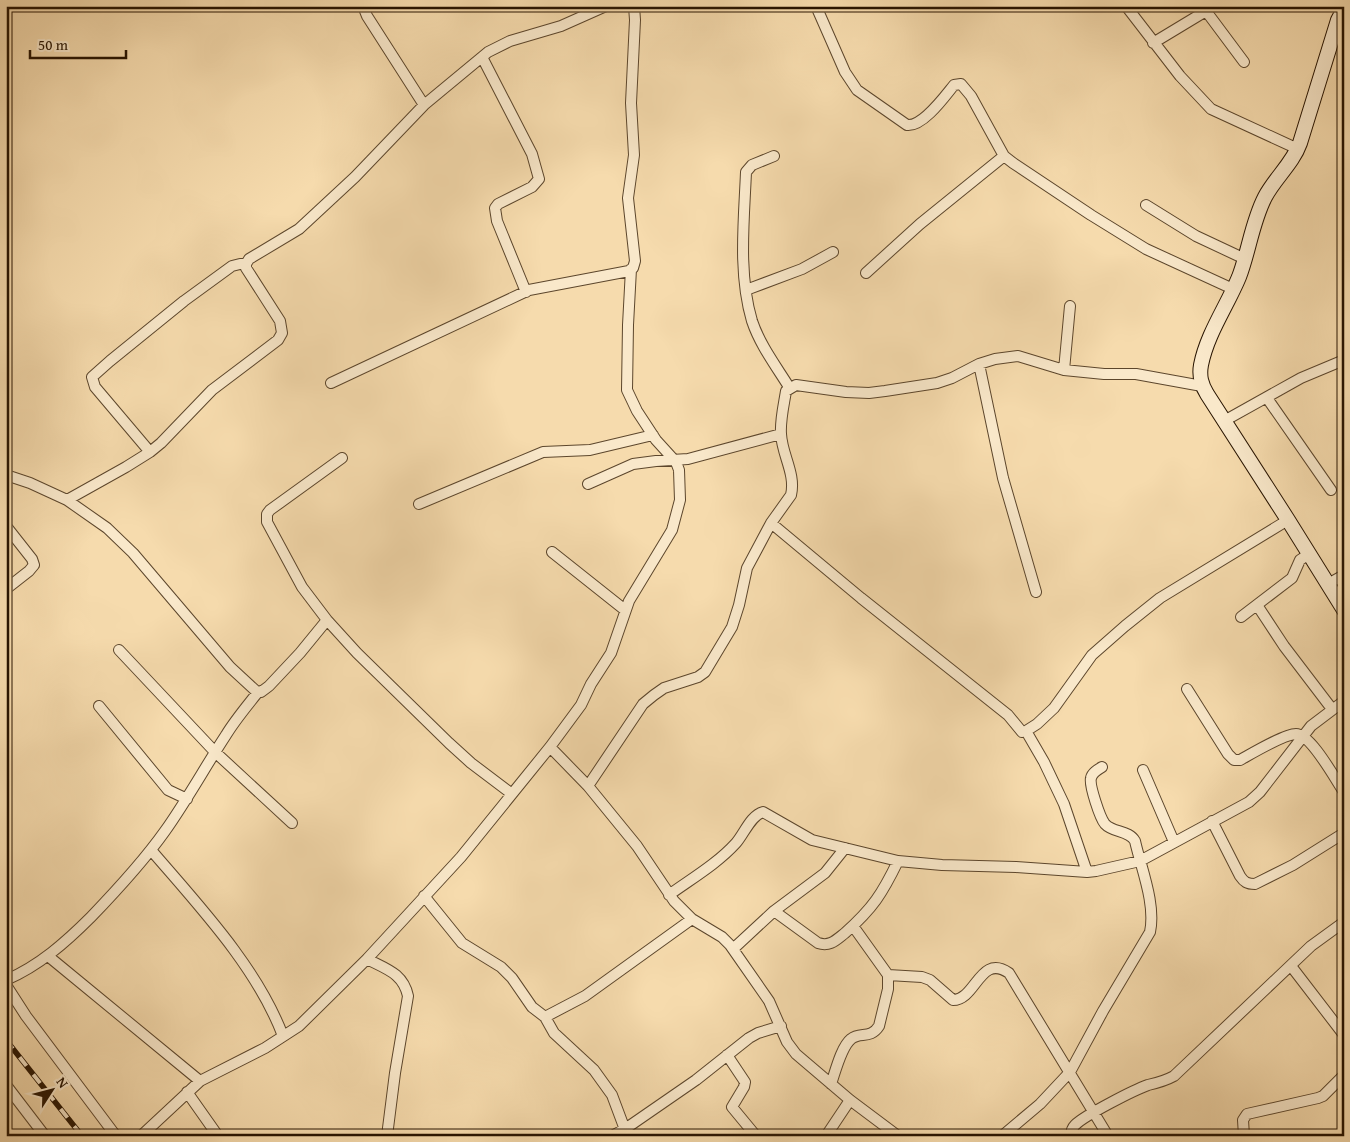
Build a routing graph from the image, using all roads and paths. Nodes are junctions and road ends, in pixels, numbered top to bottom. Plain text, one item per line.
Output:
1 (366, 6) edge
2 (606, 6) edge
3 (634, 6) edge
4 (816, 6) edge
5 (1126, 6) edge
6 (1342, 8) edge
7 (1153, 43) junction
8 (482, 57) junction
9 (1244, 62) dead end
10 (424, 105) junction
11 (1298, 149) junction
12 (774, 156) dead end
13 (1004, 156) junction
14 (1146, 205) dead end
15 (833, 252) dead end
16 (1245, 259) junction
17 (246, 264) junction
18 (632, 269) junction
19 (866, 273) dead end
20 (1233, 289) junction
21 (746, 290) junction
22 (526, 292) junction
23 (1070, 306) dead end
24 (1344, 360) edge
25 (980, 364) junction
26 (1064, 370) junction
27 (332, 383) dead end
28 (1202, 386) junction
29 (790, 388) junction
30 (1266, 398) junction
31 (1224, 421) junction
32 (781, 434) junction
33 (653, 435) junction
34 (150, 452) junction
35 (342, 458) dead end
36 (674, 459) junction
37 (6, 475) edge
38 (588, 484) dead end
39 (1331, 490) dead end
40 (67, 500) junction
41 (419, 504) dead end
42 (1288, 520) junction
43 (771, 523) junction
44 (6, 526) edge
45 (552, 552) dead end
46 (1309, 554) junction
47 (1344, 575) edge
48 (1328, 584) junction
49 (6, 589) edge
50 (1036, 592) dead end
51 (1257, 604) junction
52 (625, 610) junction
53 (1344, 610) edge
54 (1241, 617) dead end
55 (327, 620) junction
56 (119, 650) dead end
57 (1187, 689) dead end
58 (258, 692) junction
59 (1344, 701) edge
60 (99, 706) dead end
61 (1332, 709) junction
62 (1026, 731) junction
63 (1302, 735) junction
64 (550, 747) junction
65 (215, 752) junction
66 (1102, 767) dead end
67 (1143, 770) dead end
68 (588, 786) junction
69 (1344, 792) edge
70 (512, 794) junction
71 (187, 799) junction
72 (1212, 821) junction
73 (292, 823) dead end
74 (1344, 833) edge
75 (1174, 842) junction
76 (845, 848) junction
77 (151, 850) junction
78 (898, 861) junction
79 (1140, 862) junction
80 (1087, 872) junction
81 (424, 896) junction
82 (668, 896) junction
83 (774, 911) junction
84 (692, 918) junction
85 (853, 926) junction
86 (1342, 927) edge
87 (733, 949) junction
88 (48, 956) junction
89 (367, 959) junction
90 (1291, 966) junction
91 (888, 975) junction
92 (6, 980) edge
93 (6, 985) edge
94 (545, 1017) junction
95 (781, 1026) junction
96 (1344, 1035) edge
97 (283, 1036) junction
98 (727, 1055) junction
99 (1070, 1072) junction
100 (1344, 1075) edge
101 (200, 1081) junction
102 (831, 1084) junction
103 (6, 1085) edge
104 (187, 1092) junction
105 (850, 1100) junction
106 (1094, 1112) junction
107 (626, 1132) edge
108 (45, 1136) edge
109 (116, 1136) edge
110 (141, 1136) edge
111 (218, 1136) edge
112 (388, 1136) edge
113 (612, 1136) edge
114 (756, 1136) edge
115 (826, 1136) edge
116 (898, 1136) edge
117 (1002, 1136) edge
118 (1071, 1136) edge
119 (1108, 1136) edge
120 (1244, 1136) edge

1 - 10 street
2 - 8 street
3 - 18 street
4 - 13 street
5 - 7 street
6 - 11 street
7 - 9 street
7 - 11 street
8 - 10 street
8 - 22 street
10 - 17 street
11 - 16 street
12 - 21 street
13 - 19 street
13 - 20 street
14 - 16 street
15 - 21 street
16 - 20 street
17 - 34 street
17 - 34 street
18 - 22 street
18 - 33 street
20 - 28 street
21 - 29 street
22 - 27 street
23 - 26 street
24 - 30 street
25 - 26 street
25 - 29 street
25 - 50 street
26 - 28 street
28 - 31 street
29 - 32 street
30 - 31 street
30 - 39 street
31 - 42 street
32 - 36 street
32 - 43 street
33 - 36 street
33 - 41 street
34 - 40 street
35 - 55 street
36 - 38 street
36 - 52 street
37 - 40 street
40 - 58 street
42 - 46 street
42 - 62 street
43 - 62 street
43 - 68 street
44 - 49 street
45 - 52 street
46 - 48 street
46 - 51 street
47 - 48 street
48 - 53 street
51 - 54 street
51 - 61 street
52 - 64 street
55 - 58 street
55 - 70 street
56 - 65 street
57 - 63 street
58 - 65 street
59 - 61 street
60 - 71 street
61 - 63 street
62 - 80 street
63 - 69 street
63 - 72 street
64 - 68 street
64 - 70 street
65 - 71 street
65 - 73 street
66 - 79 street
67 - 75 street
68 - 82 street
70 - 81 street
71 - 77 street
72 - 74 street
72 - 75 street
75 - 79 street
76 - 78 street
76 - 82 street
76 - 83 street
77 - 88 street
77 - 97 street
78 - 80 street
78 - 85 street
79 - 80 street
79 - 99 street
81 - 89 street
81 - 94 street
82 - 84 street
83 - 85 street
83 - 87 street
84 - 87 street
84 - 94 street
85 - 91 street
86 - 90 street
87 - 95 street
88 - 92 street
88 - 101 street
89 - 97 street
89 - 112 street
90 - 96 street
90 - 106 street
91 - 99 street
91 - 102 street
93 - 109 street
94 - 107 street
95 - 98 street
95 - 102 street
97 - 101 street
98 - 107 street
98 - 114 street
99 - 106 street
99 - 117 street
100 - 120 street
101 - 104 street
102 - 105 street
103 - 108 street
104 - 110 street
104 - 111 street
105 - 115 street
105 - 116 street
106 - 118 street
106 - 119 street
107 - 113 street

